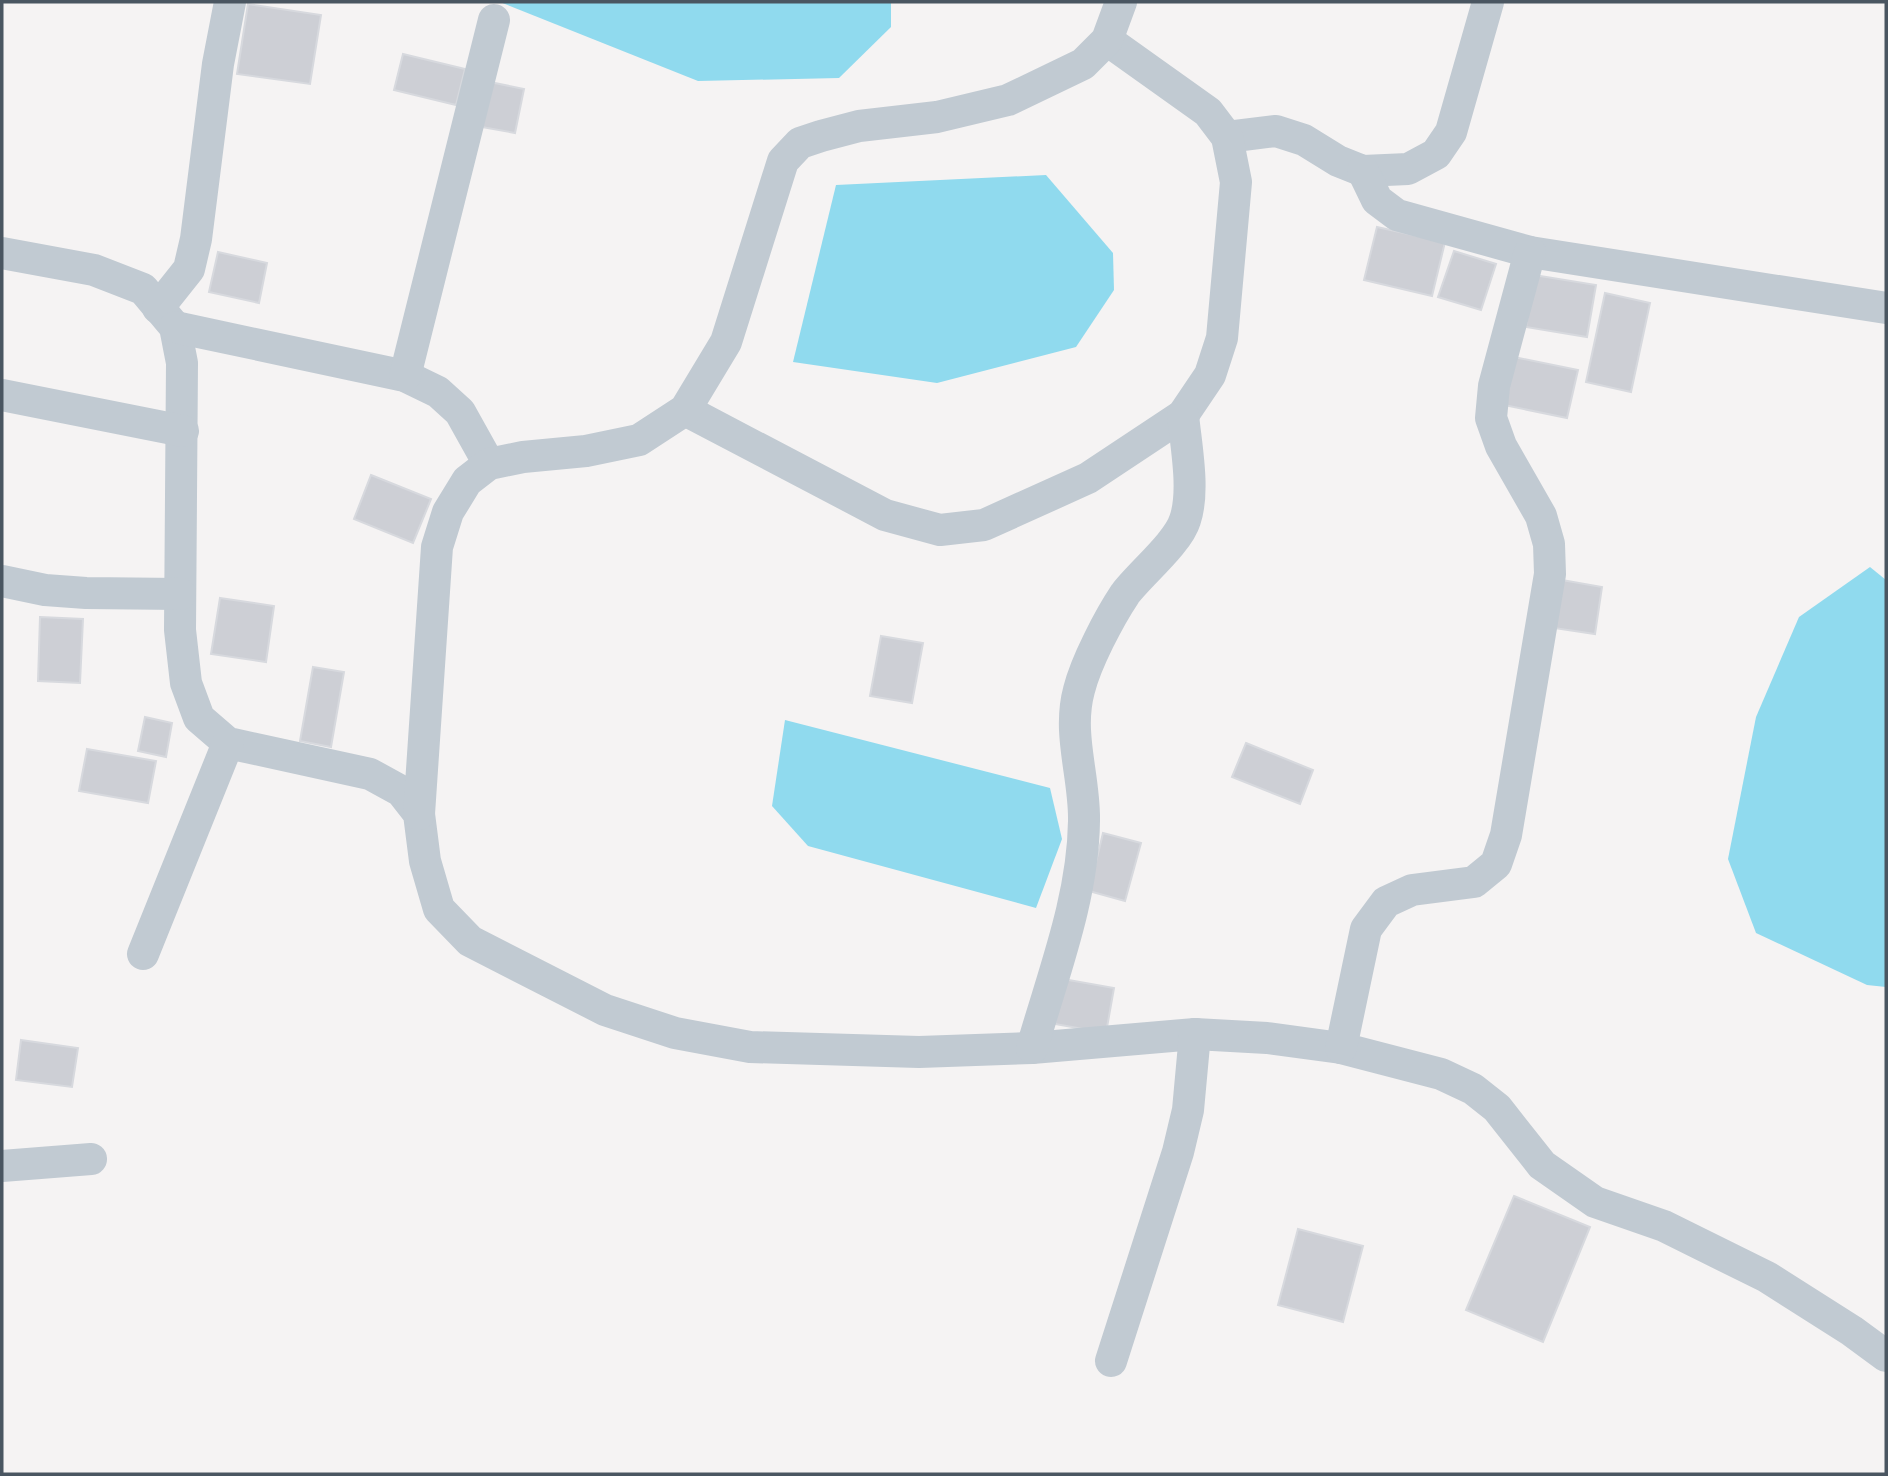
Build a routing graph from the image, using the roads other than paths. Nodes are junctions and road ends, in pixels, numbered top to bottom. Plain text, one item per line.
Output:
1 (230, 2) edge
2 (1121, 2) edge
3 (1488, 2) edge
4 (495, 20) dead end
5 (1107, 40) junction
6 (1227, 137) junction
7 (1363, 171) junction
8 (1530, 252) junction
9 (2, 253) edge
10 (1886, 308) edge
11 (167, 318) junction
12 (405, 376) junction
13 (2, 395) edge
14 (685, 410) junction
15 (1183, 415) junction
16 (183, 431) junction
17 (489, 464) junction
18 (2, 581) edge
19 (180, 594) junction
20 (228, 743) junction
21 (419, 814) junction
22 (143, 954) dead end
23 (1195, 1034) junction
24 (1032, 1048) junction
25 (1340, 1048) junction
26 (91, 1159) dead end
27 (2, 1166) edge
28 (1886, 1356) edge
29 (1111, 1361) dead end

1 - 11 street
2 - 5 street
3 - 7 street
4 - 12 street
5 - 6 street
5 - 14 street
6 - 7 street
6 - 15 street
7 - 8 street
8 - 10 street
8 - 25 street
9 - 11 street
11 - 12 street
11 - 16 street
12 - 17 street
13 - 16 street
14 - 15 street
14 - 17 street
15 - 24 street
16 - 19 street
17 - 21 street
18 - 19 street
19 - 20 street
20 - 21 street
20 - 22 street
21 - 24 street
23 - 24 street
23 - 25 street
23 - 29 street
25 - 28 street
26 - 27 street

